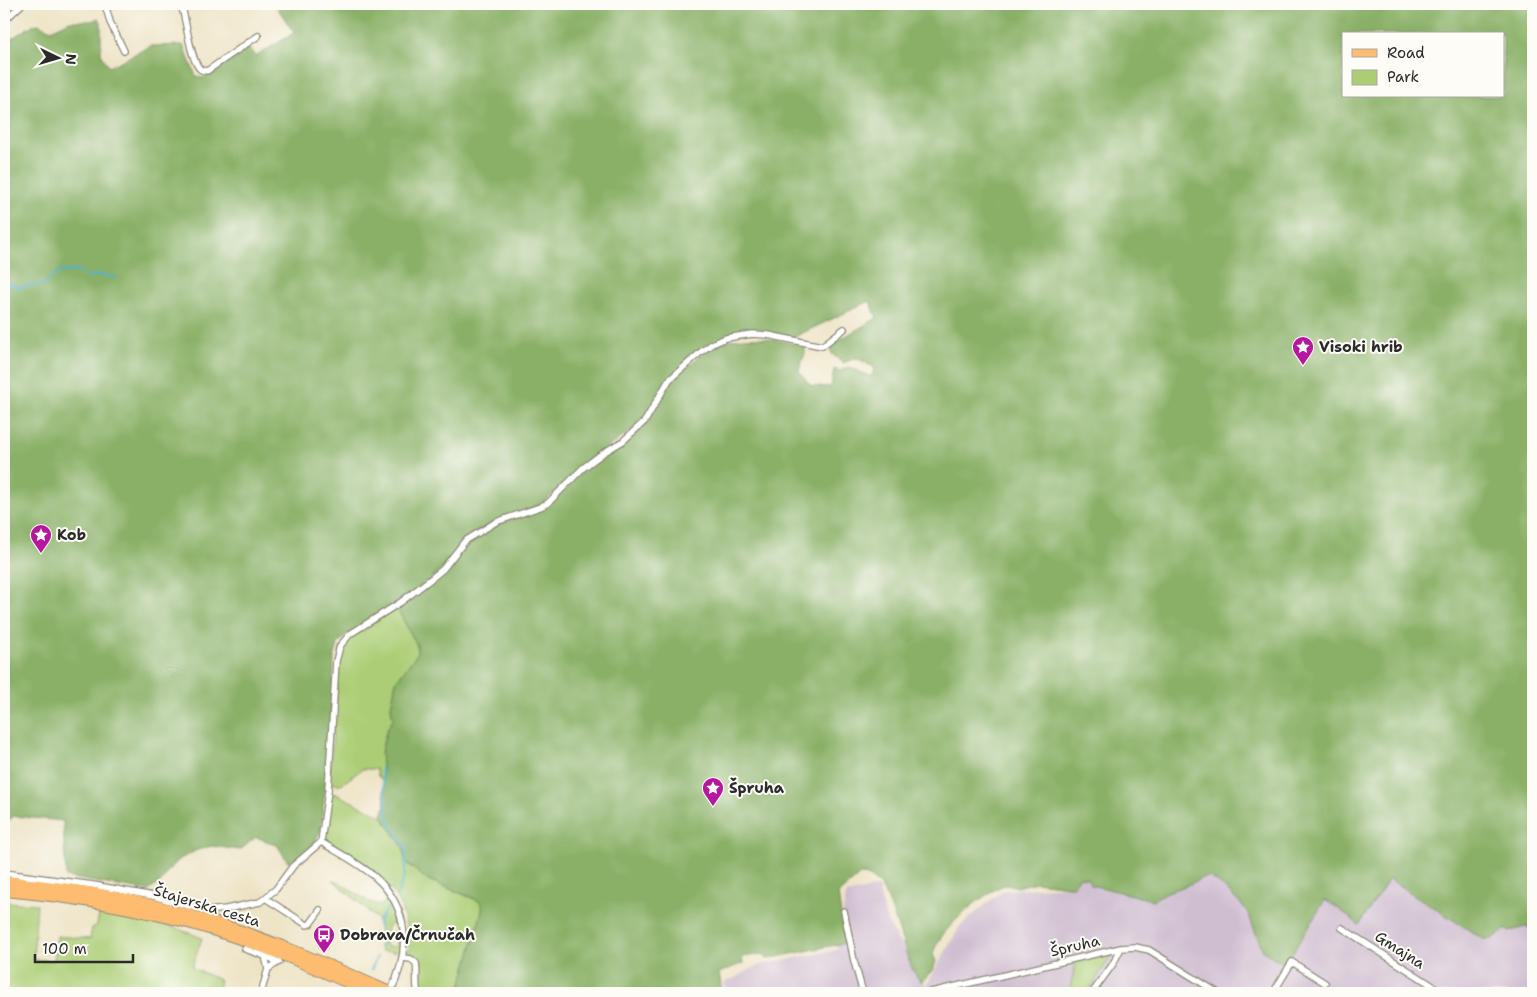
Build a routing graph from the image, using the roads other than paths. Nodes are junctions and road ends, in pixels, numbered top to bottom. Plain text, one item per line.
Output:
1 (22, 4) edge
2 (105, 4) edge
3 (181, 4) edge
4 (4, 21) edge
5 (258, 36) dead end
6 (124, 50) dead end
7 (844, 329) dead end
8 (321, 842) junction
9 (4, 873) edge
10 (4, 881) edge
11 (4, 891) edge
12 (265, 898) junction
13 (320, 910) dead end
14 (844, 911) dead end
15 (1342, 928) dead end
16 (1120, 948) junction
17 (245, 949) dead end
18 (265, 956) junction
19 (403, 958) junction
20 (268, 969) junction
21 (1325, 983) dead end
22 (261, 993) edge
23 (370, 993) edge
24 (391, 993) edge
25 (418, 993) edge
26 (863, 993) edge
27 (928, 993) edge
28 (1092, 993) edge
29 (1218, 993) edge
30 (1273, 993) edge
31 (1444, 993) edge

1 - 4 street
2 - 6 street
3 - 5 street
7 - 8 street
8 - 12 street
8 - 19 street
9 - 12 street
10 - 24 main road, Štajerska cesta
11 - 23 main road, Štajerska cesta
12 - 13 street
14 - 26 street
15 - 31 street, Gmajna
16 - 27 street, Špruha
16 - 28 street
16 - 29 street, Špruha
17 - 18 street
18 - 20 street
18 - 20 street
19 - 24 street
19 - 25 street
20 - 22 street
21 - 30 street

